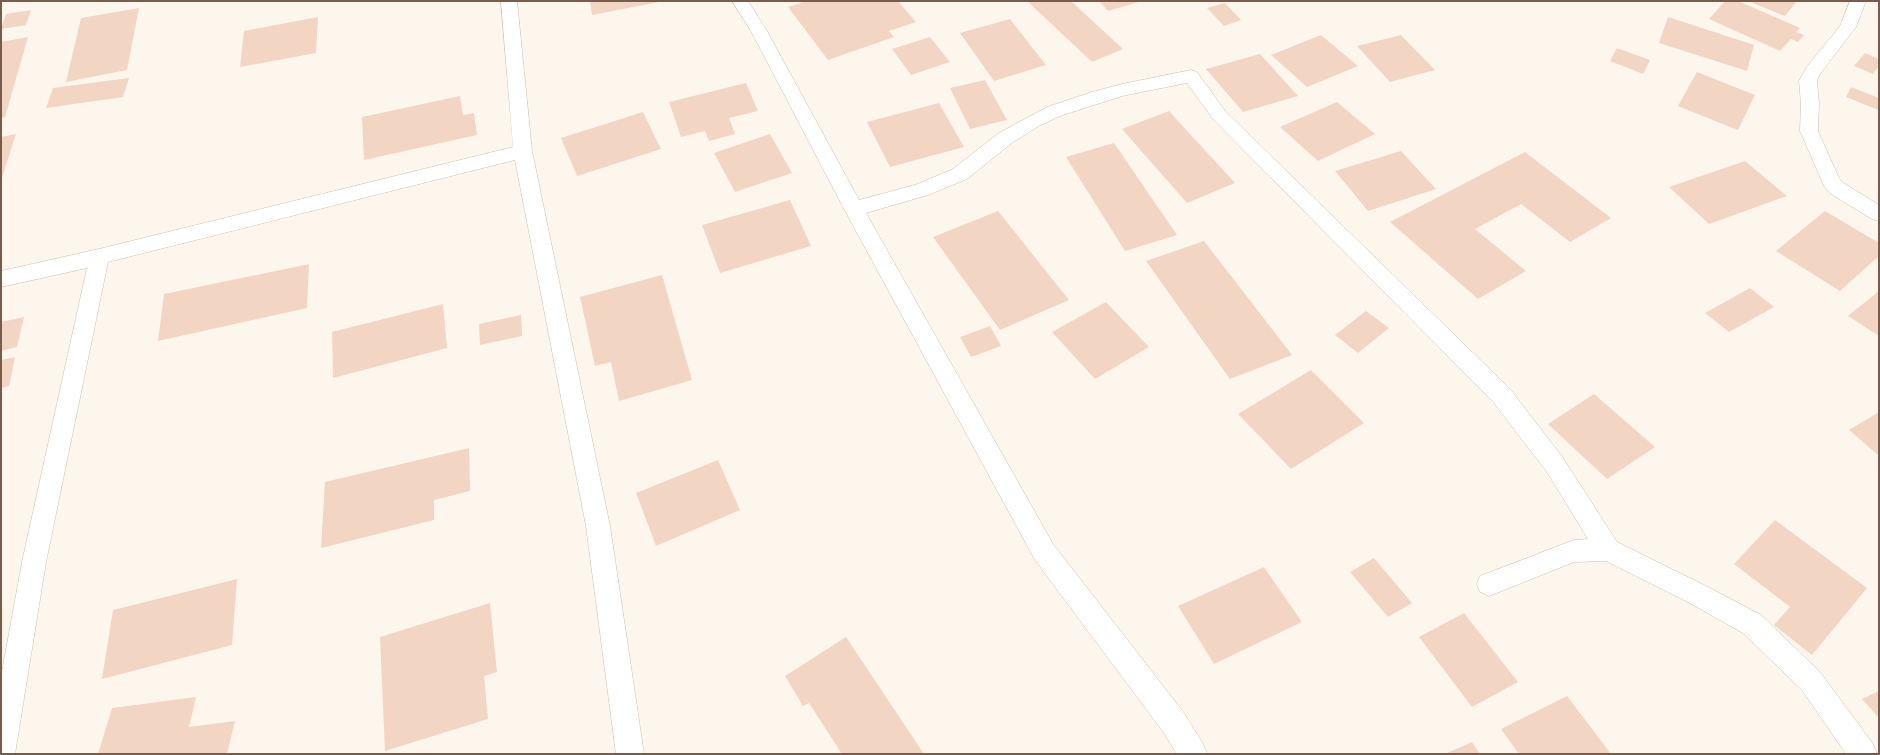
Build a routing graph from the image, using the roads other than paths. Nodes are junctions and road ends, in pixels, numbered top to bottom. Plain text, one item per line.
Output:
1 (509, 1) edge
2 (740, 1) edge
3 (1858, 1) edge
4 (523, 151) junction
5 (854, 209) junction
6 (1879, 214) edge
7 (99, 257) junction
8 (1, 279) edge
9 (1608, 550) junction
10 (1488, 584) dead end
11 (10, 653) edge
12 (2, 754) edge
13 (630, 754) edge
14 (1193, 754) edge
15 (1863, 754) edge

1 - 4 street
2 - 5 street
3 - 6 street
4 - 7 street
4 - 13 street
5 - 9 street
5 - 14 street
7 - 8 street
7 - 11 street
9 - 10 street
9 - 15 street
11 - 12 street

